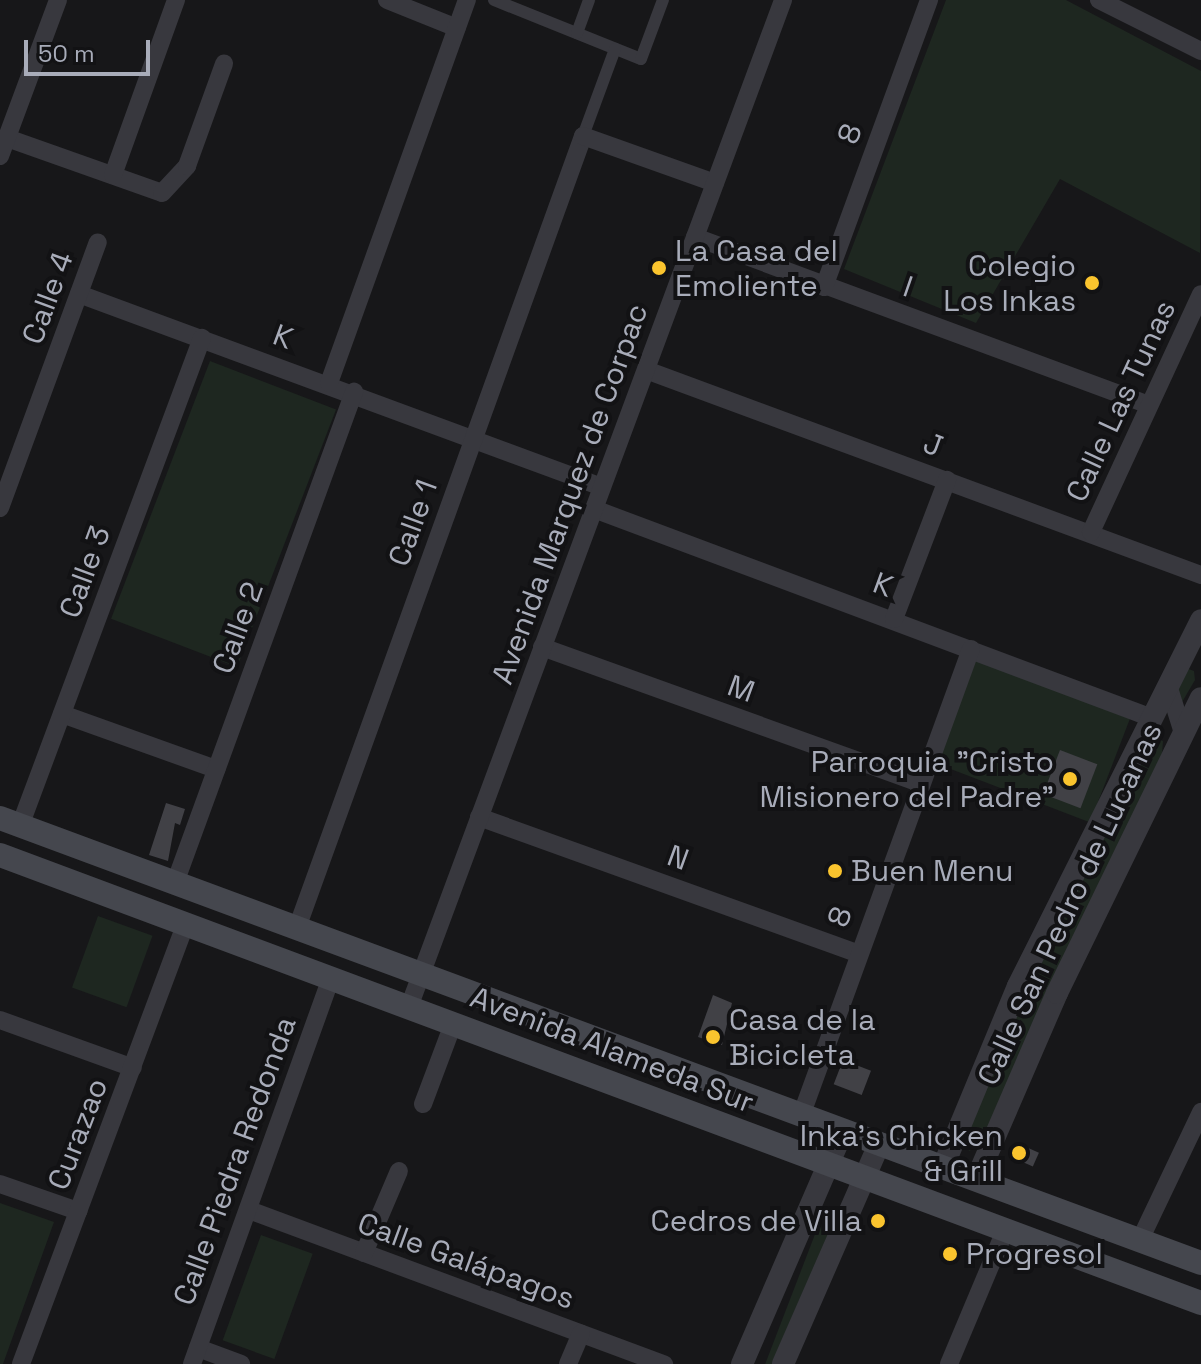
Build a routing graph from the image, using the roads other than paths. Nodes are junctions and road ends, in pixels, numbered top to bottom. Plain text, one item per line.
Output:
1 (58, 0) edge
2 (176, 0) edge
3 (387, 0) edge
4 (467, 0) edge
5 (494, 0) edge
6 (589, 0) edge
7 (663, 0) edge
8 (783, 0) edge
9 (929, 0) edge
10 (1099, 0) edge
11 (457, 28) junction
12 (577, 33) junction
13 (615, 49) junction
14 (1201, 51) edge
15 (224, 64) dead end
16 (583, 136) junction
17 (3, 147) edge
18 (113, 175) junction
19 (715, 183) junction
20 (695, 237) junction
21 (98, 242) dead end
22 (824, 287) junction
23 (79, 294) junction
24 (1201, 294) edge
25 (202, 338) junction
26 (646, 370) junction
27 (329, 383) junction
28 (354, 392) junction
29 (1148, 405) junction
30 (473, 438) junction
31 (947, 480) junction
32 (602, 487) junction
33 (0, 508) edge
34 (594, 509) junction
35 (1091, 532) junction
36 (1201, 575) edge
37 (894, 619) junction
38 (1201, 620) edge
39 (542, 647) junction
40 (1195, 647) edge
41 (971, 649) junction
42 (1168, 685) junction
43 (1201, 698) edge
44 (62, 714) junction
45 (1152, 718) junction
46 (1183, 733) junction
47 (216, 769) junction
48 (920, 783) junction
49 (479, 817) junction
50 (10, 822) edge
51 (0, 855) edge
52 (175, 883) junction
53 (186, 923) junction
54 (297, 928) junction
55 (857, 953) junction
56 (421, 974) junction
57 (331, 977) junction
58 (409, 1007) junction
59 (0, 1020) edge
60 (453, 1024) junction
61 (133, 1068) junction
62 (423, 1104) dead end
63 (1201, 1112) edge
64 (801, 1116) junction
65 (843, 1131) junction
66 (879, 1144) junction
67 (829, 1167) junction
68 (943, 1167) junction
69 (399, 1171) dead end
70 (864, 1180) junction
71 (976, 1180) junction
72 (0, 1184) edge
73 (249, 1210) junction
74 (78, 1211) junction
75 (1005, 1231) junction
76 (1140, 1240) junction
77 (364, 1253) junction
78 (1201, 1263) edge
79 (1201, 1303) edge
80 (581, 1334) junction
81 (195, 1356) edge
82 (954, 1363) edge
83 (21, 1364) edge
84 (241, 1364) edge
85 (568, 1364) edge
86 (664, 1364) edge
87 (742, 1364) edge
88 (783, 1364) edge

1 - 17 street
2 - 18 street
3 - 11 street
4 - 11 street
5 - 12 street
6 - 12 street
7 - 13 street
8 - 19 street, Avenida Marquez de Corpac
9 - 22 street, 8
10 - 14 street
11 - 27 street
12 - 13 street
13 - 16 street
15 - 18 street
16 - 19 street
16 - 30 street, Calle 1
17 - 18 street
19 - 20 street, Avenida Marquez de Corpac
20 - 22 street, I
20 - 26 street, Avenida Marquez de Corpac
21 - 23 street, Calle 4
22 - 29 street, I
23 - 25 street, K
23 - 33 street, Calle 4
24 - 29 street, Calle Las Tunas
25 - 27 street, K
25 - 44 street, Calle 3
26 - 31 street, J
26 - 32 street, Avenida Marquez de Corpac
27 - 28 street, K
28 - 30 street, K
28 - 47 street, Calle 2
29 - 35 street, Calle Las Tunas
30 - 32 street, K
30 - 54 street, Calle 1
31 - 35 street, J
31 - 37 street
32 - 34 street, Avenida Marquez de Corpac
34 - 37 street, K
34 - 39 street, Avenida Marquez de Corpac
35 - 36 street, J
37 - 41 street, K
38 - 40 street, Calle San Pedro de Lucanas
39 - 48 street, M
39 - 49 street, Avenida Marquez de Corpac
40 - 42 street, Calle San Pedro de Lucanas
41 - 45 street, K
41 - 48 street, 8
42 - 45 street, Calle San Pedro de Lucanas
42 - 46 street
43 - 46 street, Calle San Pedro de Lucanas
44 - 47 street
44 - 50 street, Calle 3
45 - 68 street, Calle San Pedro de Lucanas
46 - 71 street, Calle San Pedro de Lucanas
47 - 52 street, Calle 2
48 - 55 street, 8
49 - 55 street, N
49 - 56 street, Avenida Marquez de Corpac
50 - 52 main road, Avenida Alameda Sur
51 - 53 main road, Avenida Alameda Sur
52 - 54 main road, Avenida Alameda Sur
53 - 57 main road, Avenida Alameda Sur
53 - 61 street, Curazao
54 - 56 main road, Avenida Alameda Sur
55 - 64 street, 8
56 - 58 street, Avenida Marquez de Corpac
56 - 64 main road, Avenida Alameda Sur
57 - 58 main road, Avenida Alameda Sur
57 - 73 street, Calle Piedra Redonda
58 - 60 main road, Avenida Alameda Sur
59 - 61 street
60 - 62 street
60 - 67 main road, Avenida Alameda Sur
61 - 74 street, Curazao
63 - 76 street
64 - 65 main road, Avenida Alameda Sur
65 - 66 main road, Avenida Alameda Sur
65 - 67 street
66 - 68 main road, Avenida Alameda Sur
66 - 70 street
67 - 70 main road, Avenida Alameda Sur
67 - 87 street
68 - 71 main road, Avenida Alameda Sur
69 - 77 street
70 - 75 main road, Avenida Alameda Sur
70 - 88 street
71 - 76 main road, Avenida Alameda Sur
72 - 74 street
73 - 77 street, Calle Galápagos
73 - 81 street, Calle Piedra Redonda
74 - 83 street, Curazao
75 - 79 main road, Avenida Alameda Sur
75 - 82 street
76 - 78 main road, Avenida Alameda Sur
77 - 80 street, Calle Galápagos
80 - 85 street
80 - 86 street, Calle Galápagos
81 - 84 street

